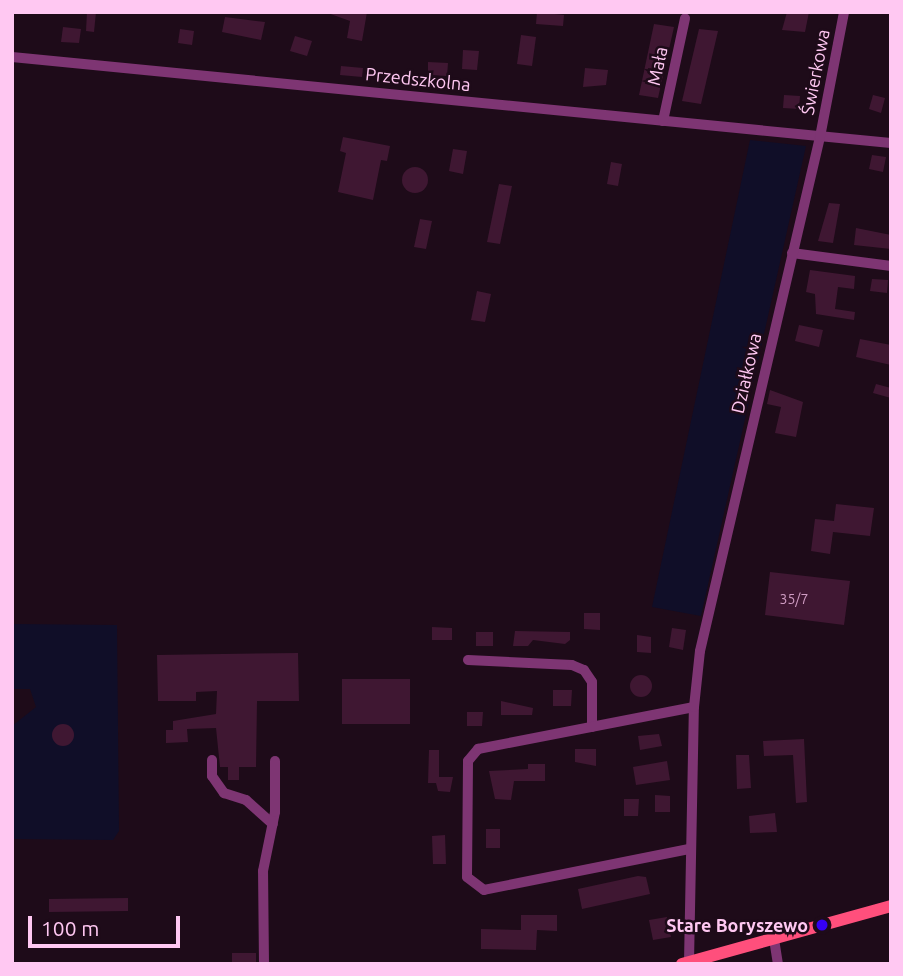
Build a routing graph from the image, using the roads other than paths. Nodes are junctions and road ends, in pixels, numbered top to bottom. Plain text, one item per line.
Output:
1 (844, 12) edge
2 (685, 18) dead end
3 (12, 57) edge
4 (663, 121) junction
5 (820, 137) junction
6 (891, 143) edge
7 (792, 253) junction
8 (891, 266) edge
9 (468, 660) dead end
10 (694, 707) junction
11 (592, 727) junction
12 (212, 760) dead end
13 (275, 761) dead end
14 (272, 824) junction
15 (688, 849) junction
16 (891, 906) edge
17 (774, 939) junction
18 (685, 963) edge
19 (264, 964) edge
20 (778, 964) edge

1 - 5 street, Świerkowa
2 - 4 street, Mała
3 - 4 street, Przedszkolna
4 - 5 street, Przedszkolna
5 - 6 street, Przedszkolna
5 - 7 street, Działkowa
7 - 8 street
7 - 10 street, Działkowa
9 - 11 street
10 - 11 street
10 - 15 street, Działkowa
11 - 15 street
12 - 14 street
13 - 14 street
14 - 19 street
15 - 18 street, Działkowa
16 - 17 main road
17 - 18 main road
17 - 20 street

